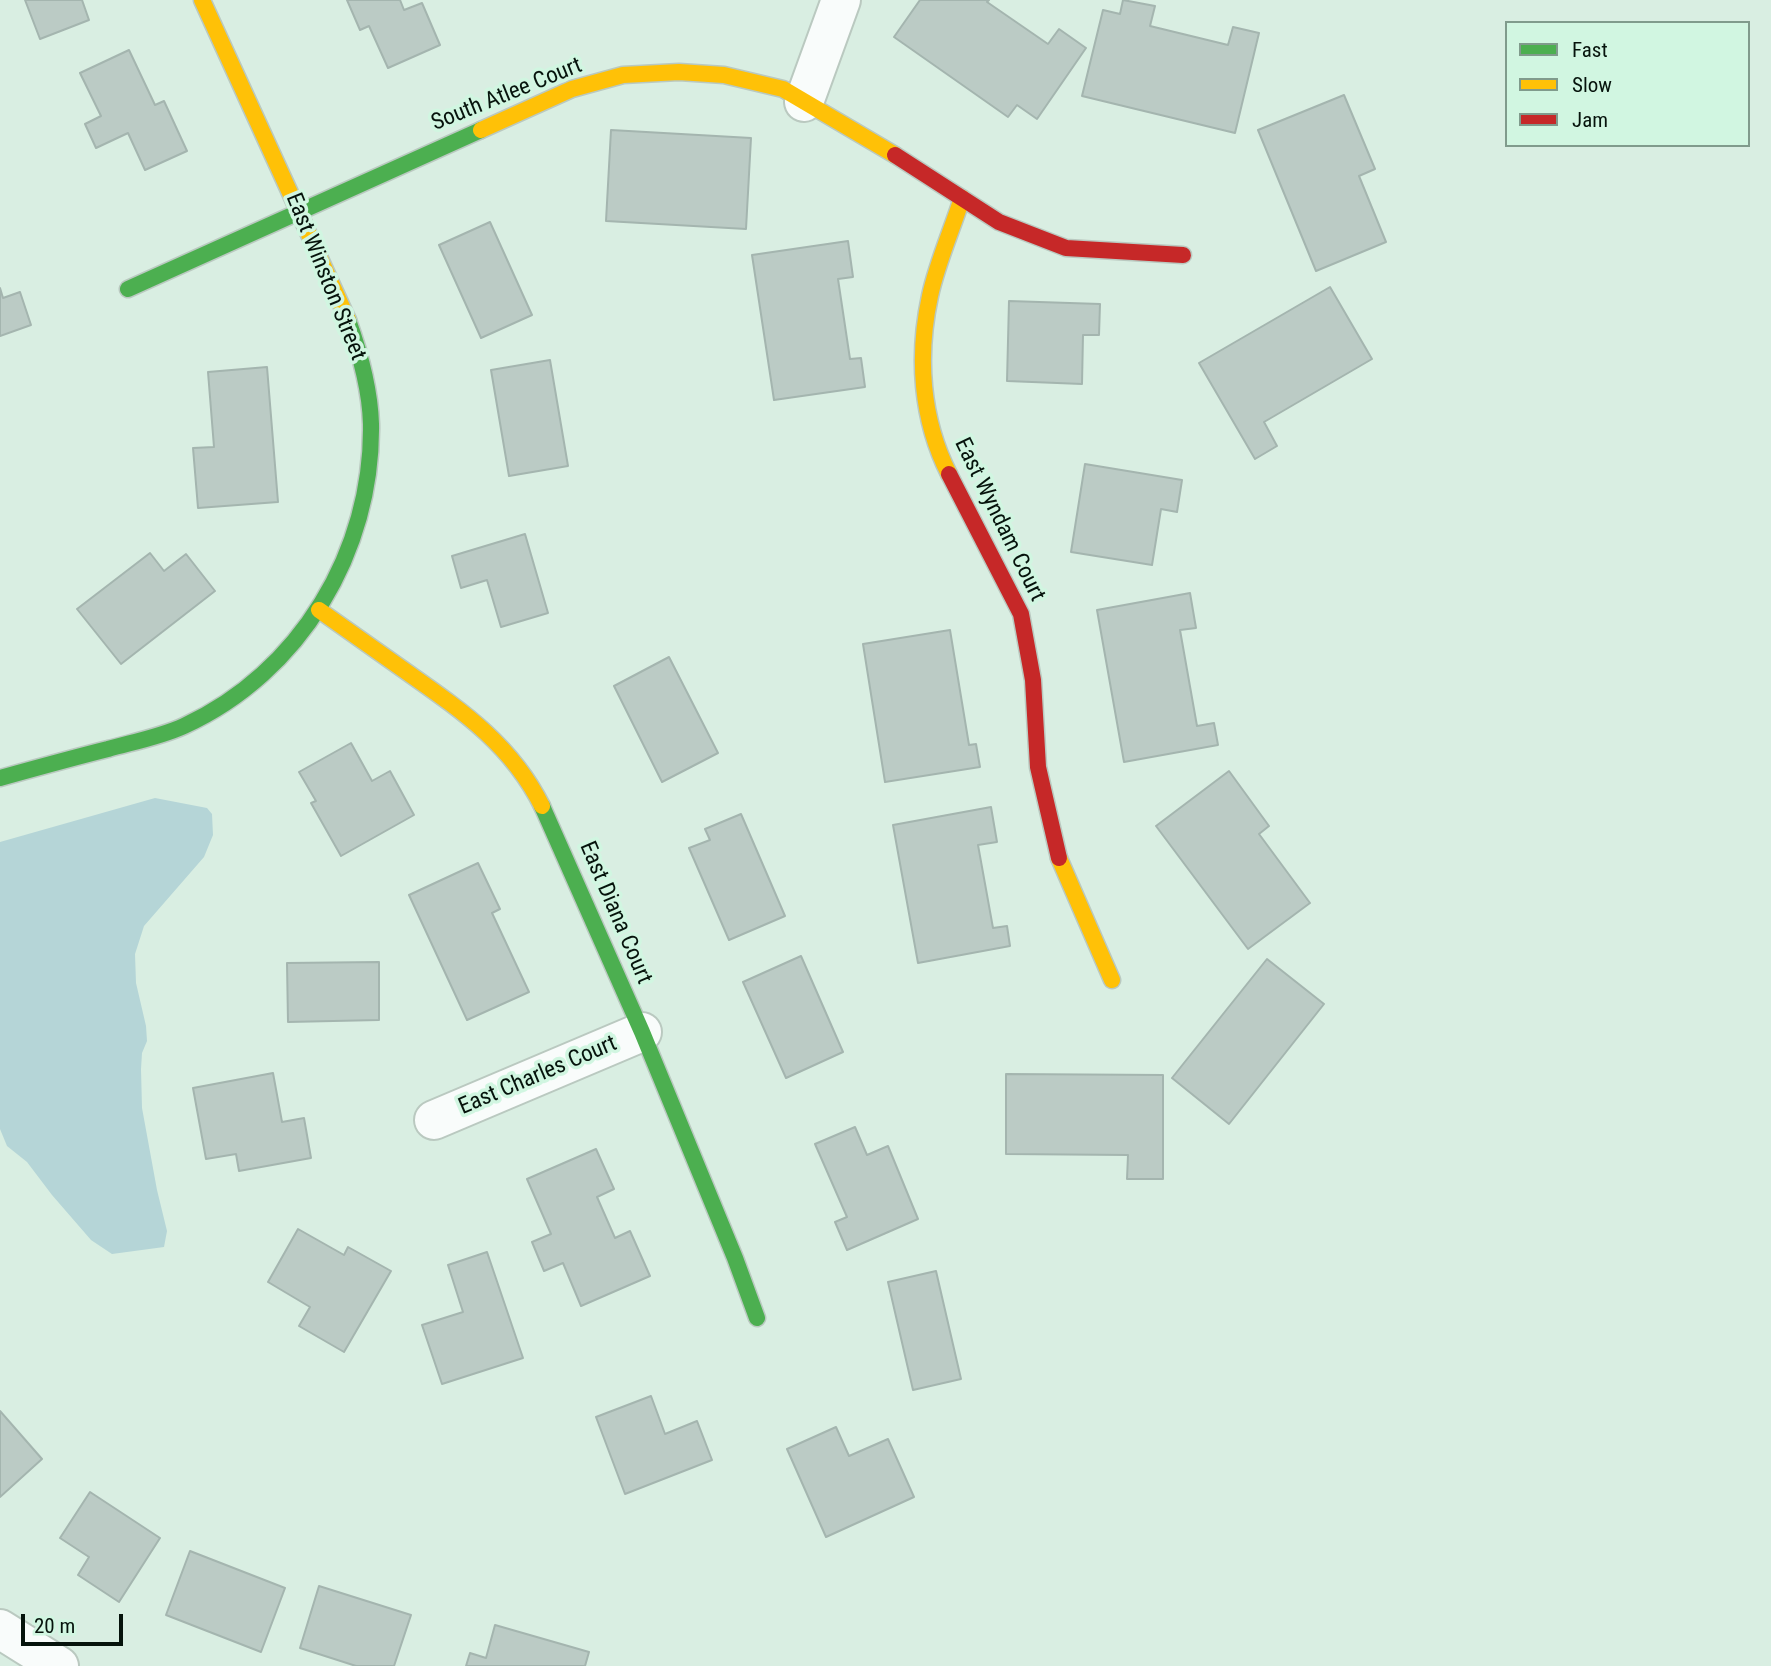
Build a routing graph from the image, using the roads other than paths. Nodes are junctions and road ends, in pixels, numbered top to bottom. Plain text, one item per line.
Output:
1 (202, 0) edge
2 (841, 0) edge
3 (804, 102) junction
4 (962, 198) junction
5 (300, 212) junction
6 (1183, 255) dead end
7 (128, 289) dead end
8 (319, 610) junction
9 (0, 778) edge
10 (1112, 980) dead end
11 (642, 1032) junction
12 (434, 1121) dead end
13 (757, 1318) dead end
14 (0, 1629) edge
15 (59, 1666) edge

1 - 5 street, East Winston Street
2 - 3 street
3 - 4 street, South Atlee Court
3 - 5 street, South Atlee Court
4 - 6 street, South Atlee Court
4 - 10 street, East Wyndam Court
5 - 7 street, South Atlee Court
5 - 8 street, East Winston Street
8 - 9 street, East Winston Street
8 - 11 street, East Diana Court
11 - 12 street, East Charles Court
11 - 13 street, East Diana Court
14 - 15 street

